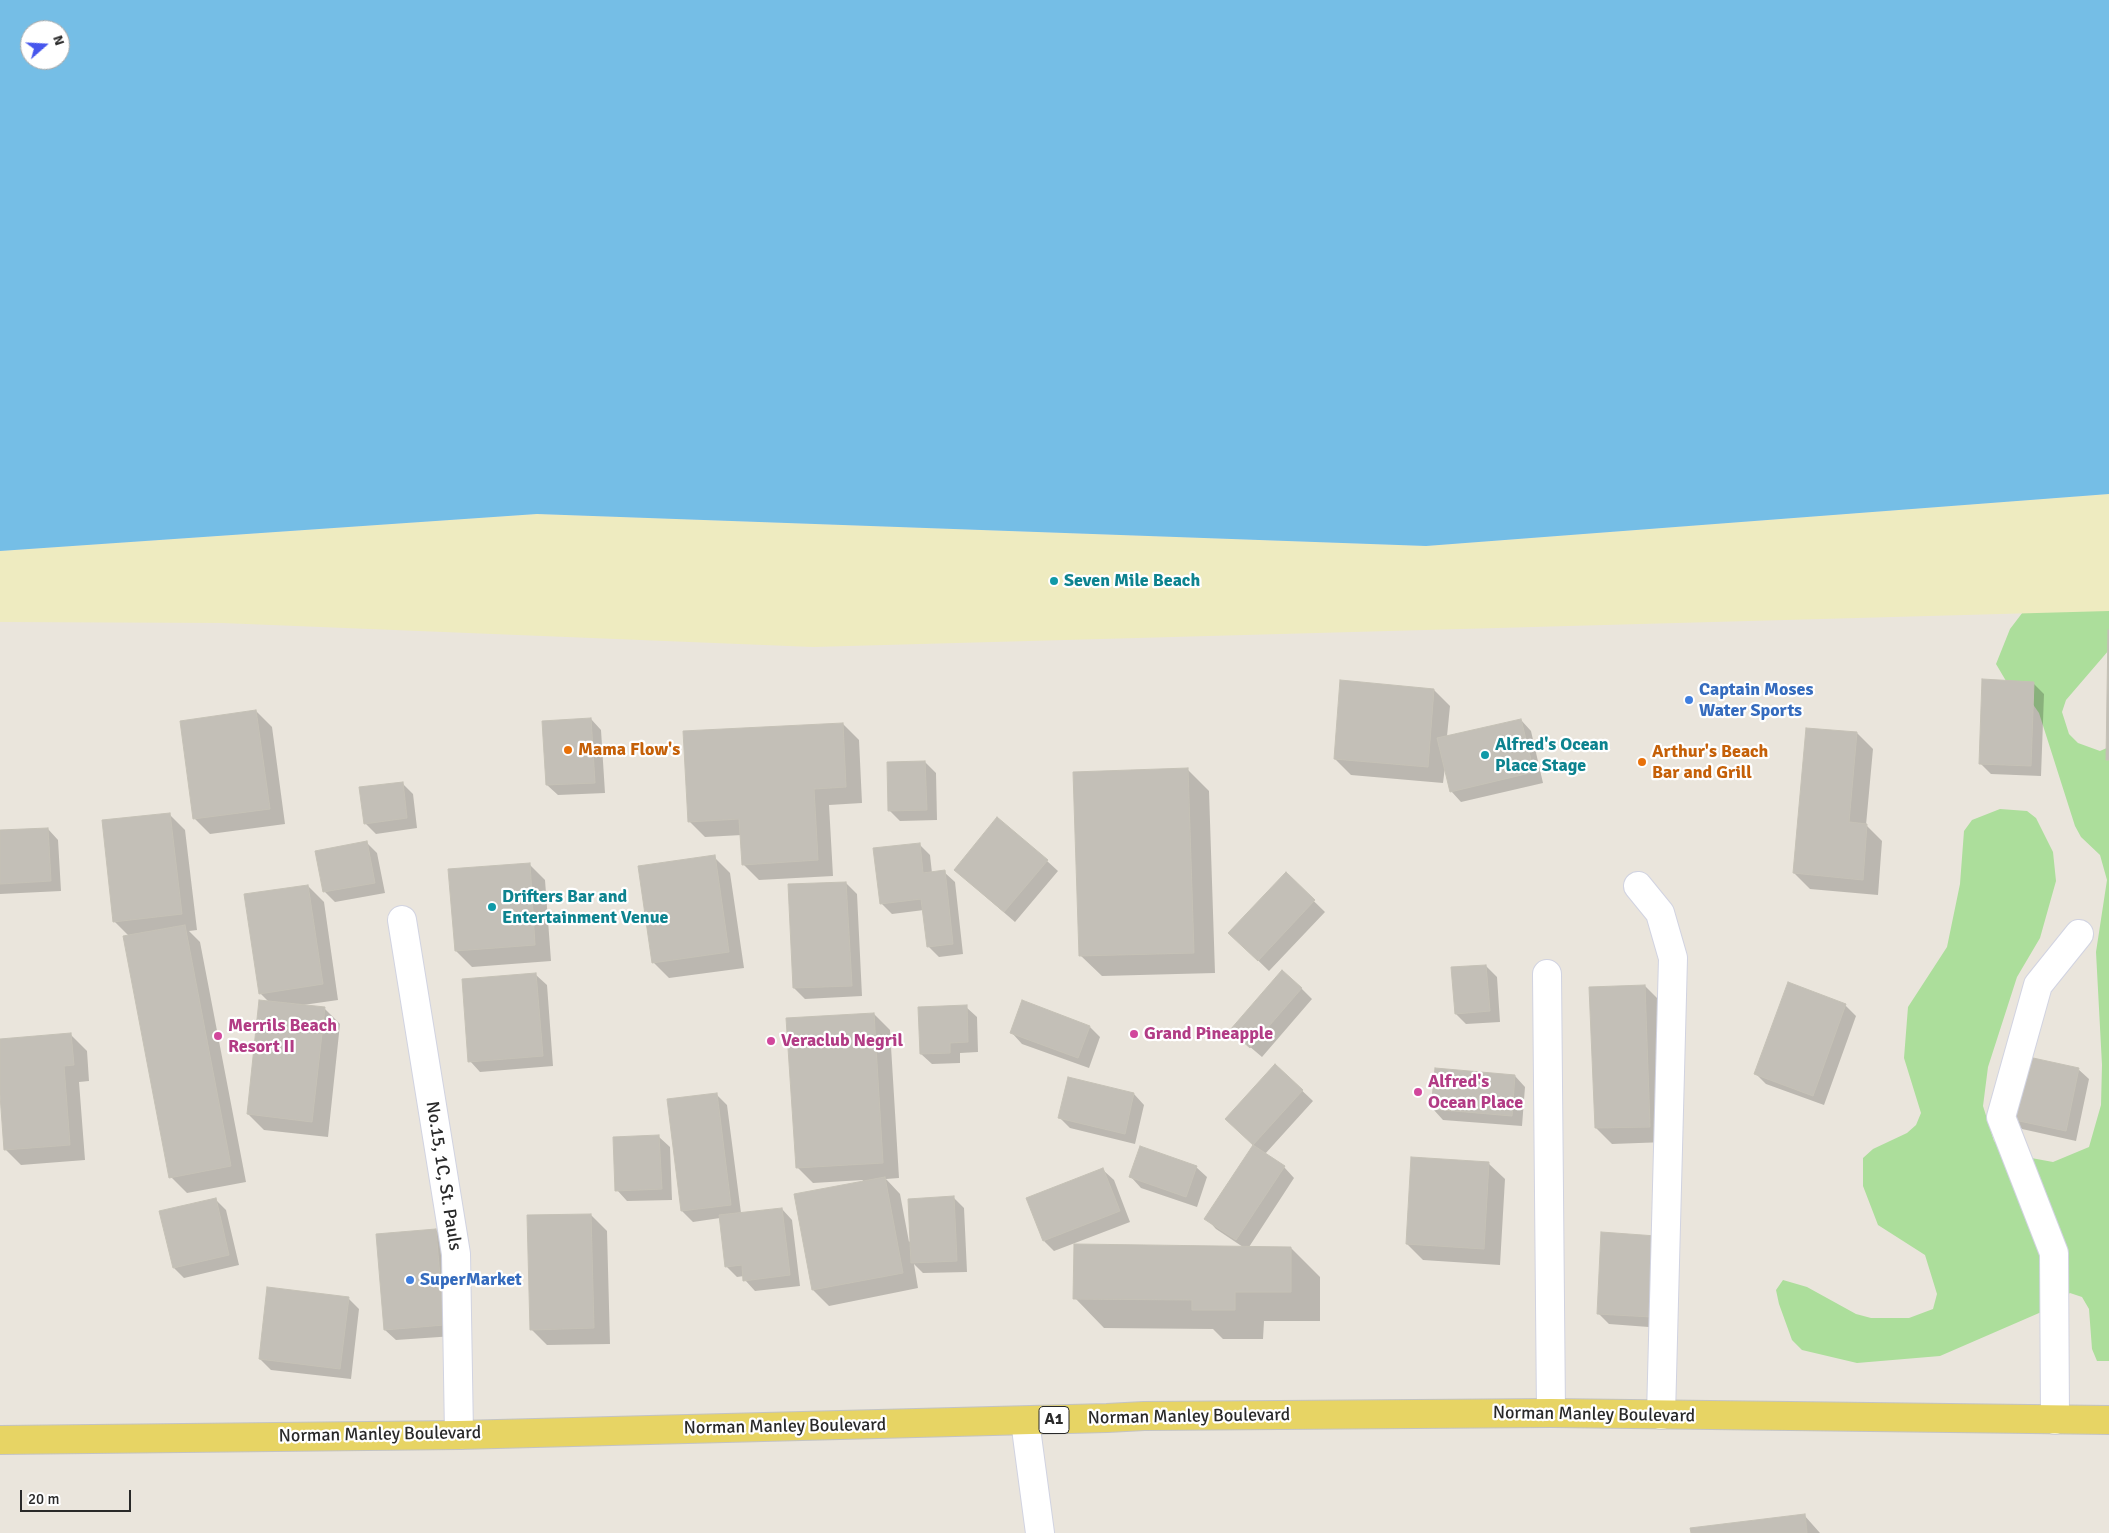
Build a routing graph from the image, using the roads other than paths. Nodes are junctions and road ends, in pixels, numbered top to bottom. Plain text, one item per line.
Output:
1 (1638, 886) dead end
2 (402, 920) dead end
3 (2079, 934) dead end
4 (1547, 974) dead end
5 (1551, 1413) junction
6 (1661, 1415) junction
7 (1025, 1420) junction
8 (2054, 1420) junction
9 (2109, 1420) edge
10 (459, 1435) junction
11 (0, 1440) edge
12 (1040, 1533) edge

1 - 6 street
2 - 10 street, No.15, 1C, St. Pauls
3 - 8 street
4 - 5 street
5 - 6 main road, Norman Manley Boulevard / A1
5 - 7 main road, Norman Manley Boulevard / A1
6 - 8 main road, Norman Manley Boulevard / A1
7 - 10 main road, Norman Manley Boulevard / A1
7 - 12 street
8 - 9 main road, Norman Manley Boulevard / A1
10 - 11 main road, Norman Manley Boulevard / A1

